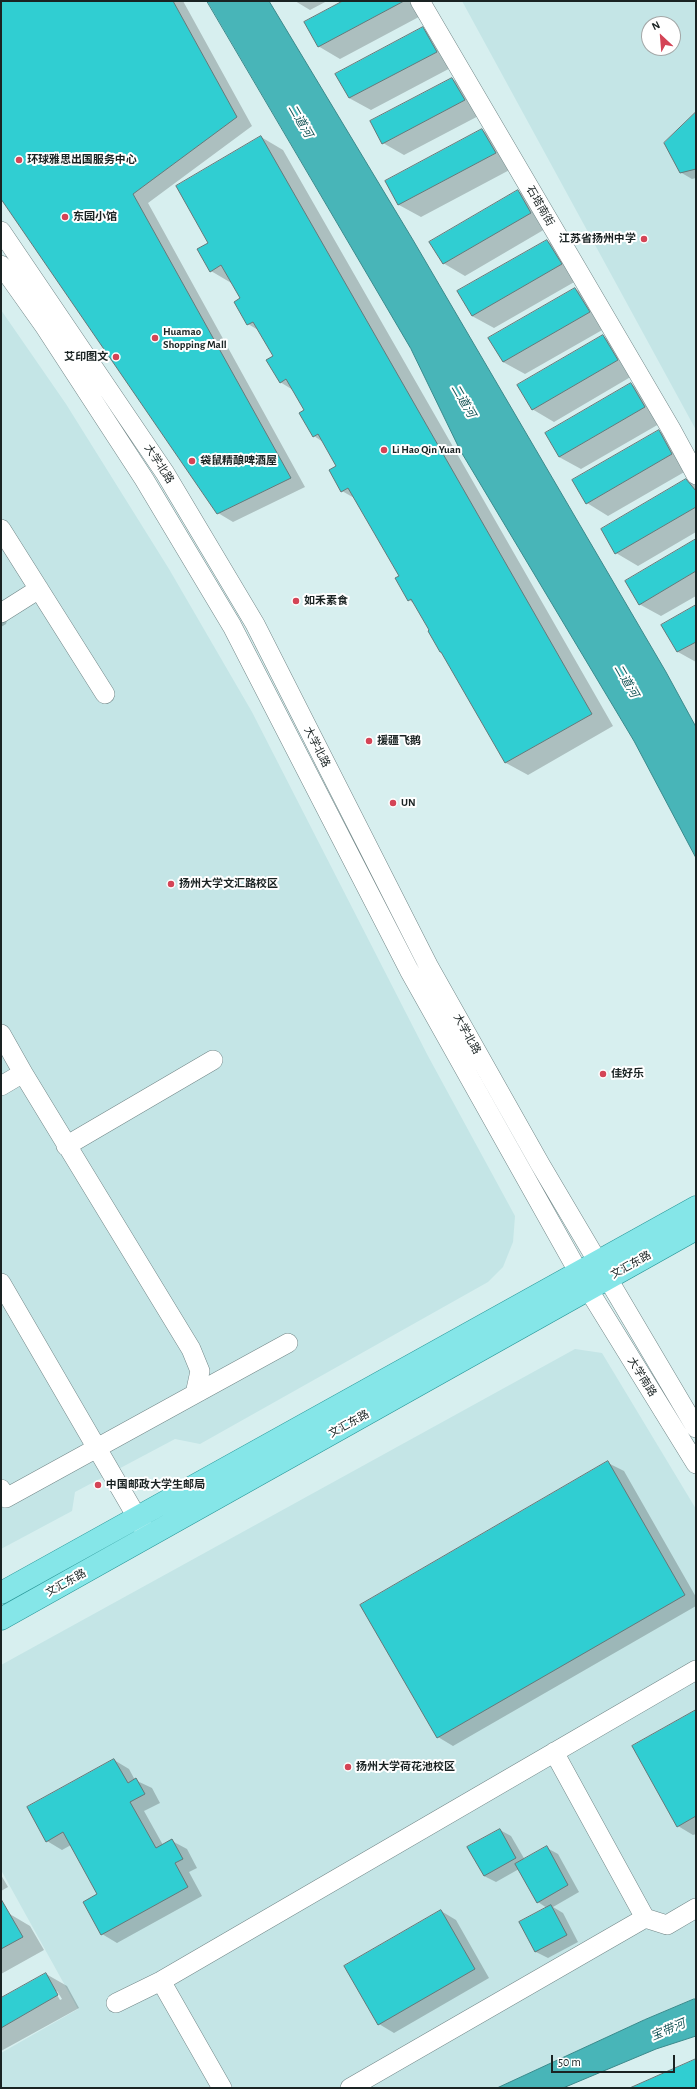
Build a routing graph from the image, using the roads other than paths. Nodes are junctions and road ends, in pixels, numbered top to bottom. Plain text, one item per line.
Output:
1 (420, 1) edge
2 (1, 232) edge
3 (1, 265) edge
4 (696, 475) edge
5 (1, 529) edge
6 (39, 590) junction
7 (1, 613) edge
8 (105, 694) dead end
9 (1, 1034) edge
10 (213, 1060) dead end
11 (23, 1073) junction
12 (1, 1086) edge
13 (66, 1146) junction
14 (696, 1207) edge
15 (696, 1229) edge
16 (592, 1275) junction
17 (1, 1283) edge
18 (288, 1344) dead end
19 (195, 1394) junction
20 (696, 1428) edge
21 (96, 1446) junction
22 (696, 1464) edge
23 (1, 1489) edge
24 (138, 1518) junction
25 (149, 1537) junction
26 (1, 1593) edge
27 (1, 1619) edge
28 (696, 1670) edge
29 (554, 1752) junction
30 (696, 1908) edge
31 (645, 1918) junction
32 (161, 1981) junction
33 (116, 2003) dead end
34 (222, 2088) edge
35 (350, 2088) edge

1 - 4 street, 石塔南街
2 - 16 street, 大学北路
3 - 16 street, 大学北路
5 - 6 street
6 - 7 street
6 - 8 street
9 - 11 street
10 - 13 street
11 - 12 street
11 - 13 street
13 - 19 street
14 - 16 main road, 文汇东路
15 - 16 main road, 文汇东路
16 - 20 street, 大学南路
16 - 22 street, 大学南路
16 - 24 main road, 文汇东路
16 - 25 main road, 文汇东路
17 - 21 street
18 - 19 street
19 - 21 street
21 - 23 street
21 - 24 street
24 - 25 street
24 - 26 main road, 文汇东路
25 - 27 main road, 文汇东路
28 - 29 street
29 - 31 street
29 - 32 street
30 - 31 street
31 - 35 street
32 - 33 street
32 - 34 street

